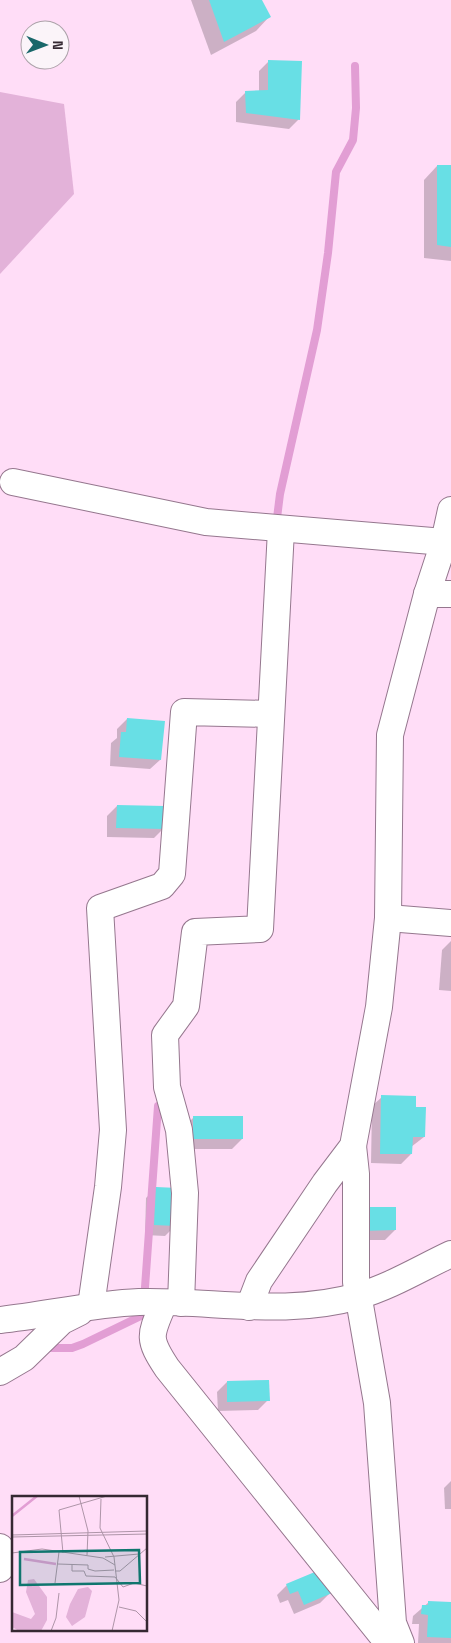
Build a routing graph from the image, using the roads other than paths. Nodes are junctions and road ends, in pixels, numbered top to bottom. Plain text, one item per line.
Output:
1 (14, 482) dead end
2 (451, 510) edge
3 (281, 530) junction
4 (444, 542) junction
5 (439, 594) edge
6 (271, 714) junction
7 (388, 918) junction
8 (451, 923) edge
9 (353, 1146) junction
10 (451, 1254) edge
11 (358, 1296) junction
12 (160, 1303) junction
13 (92, 1306) junction
14 (249, 1307) junction
15 (0, 1320) edge
16 (0, 1372) edge
17 (0, 1547) edge
18 (0, 1569) edge
19 (388, 1643) edge
20 (401, 1643) edge

1 - 3 street
2 - 4 street
3 - 4 street
3 - 6 street
4 - 5 street
5 - 7 street
6 - 12 street
6 - 13 street
7 - 8 street
7 - 9 street
9 - 11 street
9 - 14 street
10 - 11 street
11 - 14 street
11 - 20 street
12 - 13 street
12 - 14 street
12 - 19 street
13 - 15 street
13 - 16 street
17 - 18 street

